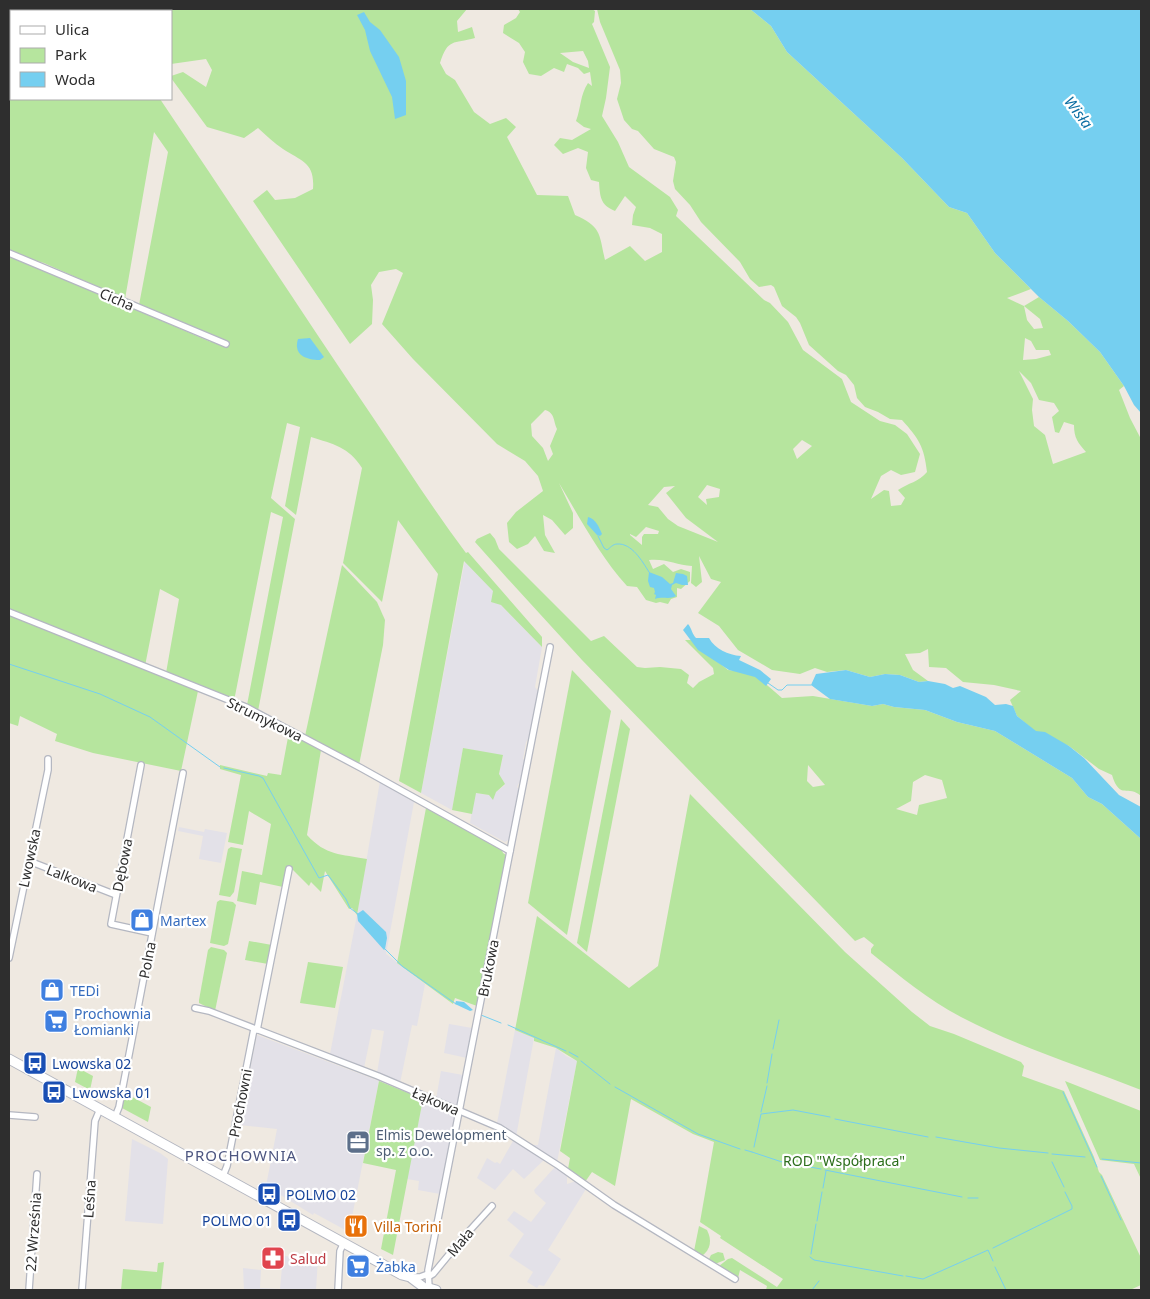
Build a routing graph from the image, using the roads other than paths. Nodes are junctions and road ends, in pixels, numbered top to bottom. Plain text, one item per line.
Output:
1 (9, 252) edge
2 (226, 344) dead end
3 (9, 612) edge
4 (550, 647) dead end
5 (48, 759) dead end
6 (141, 766) dead end
7 (183, 773) dead end
8 (510, 851) junction
9 (29, 860) junction
10 (289, 869) dead end
11 (116, 895) junction
12 (152, 933) junction
13 (9, 958) edge
14 (195, 1008) dead end
15 (256, 1030) junction
16 (9, 1059) edge
17 (100, 1109) junction
18 (460, 1110) junction
19 (9, 1115) edge
20 (34, 1117) dead end
21 (115, 1117) junction
22 (37, 1174) dead end
23 (223, 1176) junction
24 (492, 1206) dead end
25 (344, 1242) junction
26 (428, 1275) junction
27 (406, 1276) junction
28 (735, 1279) dead end
29 (29, 1290) edge
30 (82, 1290) edge
31 (338, 1290) edge
32 (415, 1290) edge
33 (429, 1290) edge

1 - 2 street, Cicha
3 - 8 street, Strumykowa
4 - 8 street, Brukowa
5 - 9 street, Lwowska
6 - 11 street, Dębowa
7 - 12 street, Polna
8 - 18 street, Brukowa
9 - 11 street, Lalkowa
9 - 13 street, Lwowska
10 - 15 street, Prochowni
11 - 12 street, Dębowa
12 - 21 street, Polna
14 - 15 street, Łąkowa
15 - 18 street, Łąkowa
15 - 23 street, Prochowni
16 - 17 street
17 - 21 street
17 - 30 street, Leśna
18 - 26 street, Brukowa
18 - 28 street, Łąkowa
19 - 20 street
21 - 23 street
22 - 29 street, 22 Września
23 - 25 street
24 - 26 street, Mała
25 - 27 street
25 - 31 street
26 - 27 street
26 - 33 street, Brukowa
27 - 32 street
27 - 33 street

